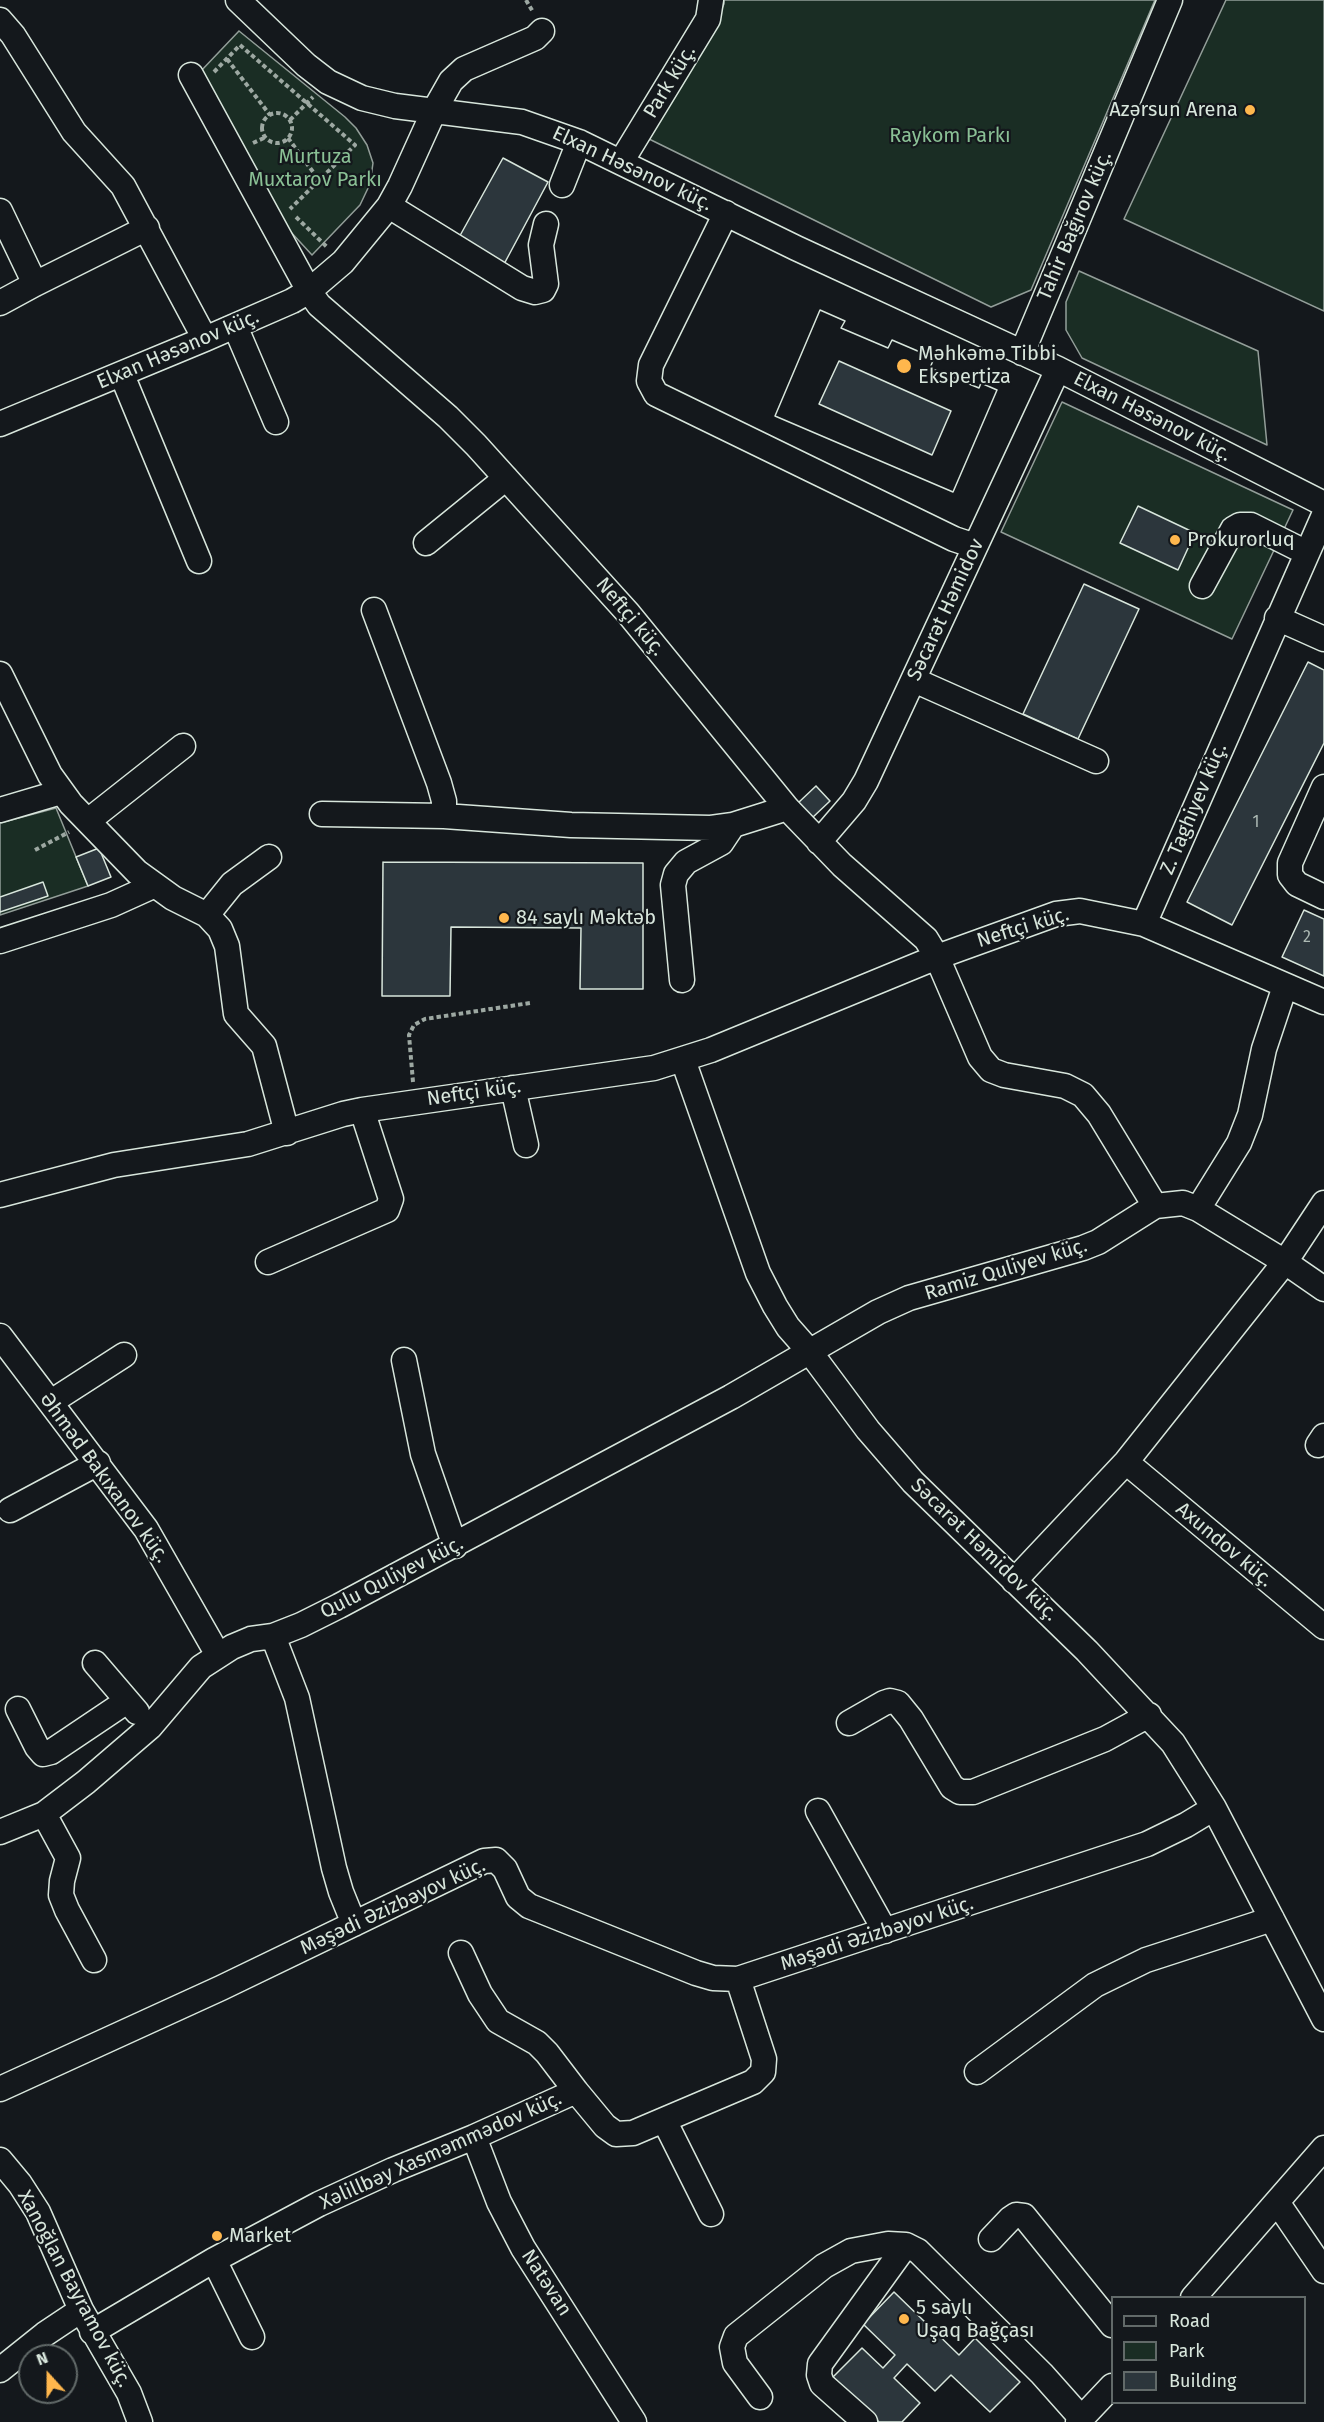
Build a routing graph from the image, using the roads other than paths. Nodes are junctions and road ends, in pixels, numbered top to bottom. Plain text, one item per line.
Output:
1 (238, 0) edge
2 (711, 0) edge
3 (1170, 0) edge
4 (0, 20) edge
5 (542, 31) dead end
6 (202, 74) road end
7 (434, 111) junction
8 (579, 142) junction
9 (621, 162) junction
10 (562, 185) dead end
11 (389, 206) junction
12 (0, 211) edge
13 (726, 213) junction
14 (546, 224) dead end
15 (147, 228) junction
16 (35, 284) junction
17 (309, 291) junction
18 (0, 303) edge
19 (235, 326) junction
20 (205, 339) junction
21 (1022, 353) junction
22 (1058, 369) junction
23 (122, 375) junction
24 (276, 422) dead end
25 (0, 424) edge
26 (506, 478) junction
27 (1324, 504) edge
28 (1324, 515) edge
29 (426, 543) dead end
30 (975, 546) junction
31 (1307, 553) junction
32 (199, 561) dead end
33 (1202, 586) dead end
34 (374, 610) dead end
35 (1277, 618) junction
36 (1324, 639) edge
37 (0, 674) edge
38 (914, 680) junction
39 (183, 746) dead end
40 (1096, 761) dead end
41 (1324, 787) edge
42 (61, 792) junction
43 (787, 808) junction
44 (0, 810) edge
45 (322, 814) dead end
46 (444, 816) junction
47 (88, 821) junction
48 (733, 825) junction
49 (819, 842) junction
50 (269, 857) dead end
51 (153, 886) junction
52 (1324, 897) edge
53 (207, 915) junction
54 (1144, 924) junction
55 (0, 941) edge
56 (937, 957) junction
57 (682, 980) dead end
58 (1285, 986) junction
59 (1324, 1002) edge
60 (683, 1060) junction
61 (513, 1088) junction
62 (362, 1110) junction
63 (287, 1133) junction
64 (526, 1145) dead end
65 (0, 1195) edge
66 (1324, 1203) edge
67 (1155, 1206) junction
68 (1198, 1209) junction
69 (268, 1262) dead end
70 (1286, 1262) junction
71 (1324, 1289) edge
72 (0, 1336) edge
73 (810, 1352) junction
74 (124, 1355) dead end
75 (404, 1360) dead end
76 (51, 1402) junction
77 (1126, 1462) junction
78 (98, 1463) junction
79 (10, 1510) dead end
80 (455, 1546) junction
81 (1014, 1581) junction
82 (1324, 1627) edge
83 (273, 1636) junction
84 (218, 1655) junction
85 (95, 1663) dead end
86 (127, 1701) junction
87 (18, 1709) dead end
88 (1149, 1715) junction
89 (849, 1722) dead end
90 (150, 1727) junction
91 (1214, 1808) junction
92 (818, 1811) dead end
93 (44, 1814) junction
94 (0, 1832) edge
95 (1272, 1919) junction
96 (354, 1924) junction
97 (885, 1931) junction
98 (461, 1953) dead end
99 (94, 1960) dead end
100 (738, 1979) junction
101 (1324, 2019) edge
102 (977, 2072) dead end
103 (0, 2089) edge
104 (576, 2091) junction
105 (664, 2120) junction
106 (474, 2137) junction
107 (1324, 2148) edge
108 (0, 2160) edge
109 (1277, 2202) junction
110 (711, 2214) dead end
111 (991, 2239) dead end
112 (906, 2245) junction
113 (214, 2260) junction
114 (1324, 2271) edge
115 (1195, 2296) edge
116 (81, 2310) junction
117 (1111, 2323) edge
118 (92, 2332) junction
119 (252, 2337) dead end
120 (0, 2370) edge
121 (1111, 2388) edge
122 (759, 2397) dead end
123 (1080, 2420) edge
124 (140, 2422) edge
125 (634, 2422) edge
126 (865, 2422) edge

1 - 7 street
2 - 9 street, Park küç.
3 - 21 street, Tahir Bağırov küç.
4 - 15 street
5 - 7 street
6 - 17 street, Neftçi küç.
7 - 8 street, Elxan Həsənov küç.
7 - 11 street, Elxan Həsənov küç.
8 - 9 street, Elxan Həsənov küç.
8 - 10 street
9 - 13 street, Elxan Həsənov küç.
11 - 14 street
11 - 17 street, Elxan Həsənov küç.
12 - 16 street
13 - 21 street, Elxan Həsənov küç.
13 - 30 street
15 - 16 street
15 - 20 street
16 - 18 street
17 - 19 street, Elxan Həsənov küç.
17 - 26 street, Neftçi küç.
19 - 20 street, Elxan Həsənov küç.
19 - 24 street
20 - 23 street, Elxan Həsənov küç.
21 - 22 street, Elxan Həsənov küç.
22 - 27 street, Elxan Həsənov küç.
22 - 30 street, Səcarət Həmidov
23 - 25 street, Elxan Həsənov küç.
23 - 32 street
26 - 29 street
26 - 43 street, Neftçi küç.
28 - 31 street, Z. Taghiyev küç.
30 - 38 street, Səcarət Həmidov
31 - 33 street
31 - 35 street, Z. Taghiyev küç.
34 - 46 street
35 - 36 street
35 - 54 street, Z. Taghiyev küç.
37 - 42 street
38 - 40 street
38 - 49 street, Səcarət Həmidov
39 - 47 street
41 - 52 street
42 - 44 street
42 - 47 street
43 - 48 street
43 - 49 street, Neftçi küç.
45 - 46 street
46 - 48 street
47 - 51 street
48 - 57 street
49 - 56 street, Neftçi küç.
50 - 53 street
51 - 53 street
51 - 55 street
53 - 63 street
54 - 56 street, Neftçi küç.
54 - 58 street
56 - 60 street, Neftçi küç.
56 - 67 street
58 - 59 street
58 - 68 street
60 - 61 street, Neftçi küç.
60 - 73 street, Səcarət Həmidov küç.
61 - 62 street, Neftçi küç.
61 - 64 street
62 - 63 street, Neftçi küç.
62 - 69 street
63 - 65 street, Neftçi küç.
66 - 70 street
67 - 68 street, Ramiz Quliyev küç.
67 - 73 street, Ramiz Quliyev küç.
68 - 70 street, Ramiz Quliyev küç.
70 - 71 street, Ramiz Quliyev küç.
70 - 77 street
72 - 76 street, Əhməd Bakıxanov küç.
73 - 80 street, Qulu Quliyev küç.
73 - 81 street, Səcarət Həmidov küç.
74 - 76 street
75 - 80 street
76 - 78 street, Əhməd Bakıxanov küç.
77 - 81 street
77 - 82 street, Axundov küç.
78 - 79 street
78 - 84 street, Əhməd Bakıxanov küç.
80 - 83 street, Qulu Quliyev küç.
81 - 88 street, Səcarət Həmidov küç.
83 - 84 street, Qulu Quliyev küç.
83 - 96 street
84 - 90 street, Qulu Quliyev küç.
85 - 86 street
86 - 87 street
86 - 90 street
88 - 89 street
88 - 91 street, Səcarət Həmidov küç.
90 - 93 street, Qulu Quliyev küç.
91 - 95 street, Səcarət Həmidov küç.
91 - 97 street, Məşədi Əzizbəyov küç.
92 - 97 street
93 - 94 street, Qulu Quliyev küç.
93 - 99 street
95 - 101 street, Səcarət Həmidov küç.
95 - 102 street
96 - 100 street, Məşədi Əzizbəyov küç.
96 - 103 street, Məşədi Əzizbəyov küç.
97 - 100 street, Məşədi Əzizbəyov küç.
98 - 104 street
100 - 105 street, Xəlillbəy Xasməmmədov küç.
104 - 105 street, Xəlillbəy Xasməmmədov küç.
104 - 106 street, Xəlillbəy Xasməmmədov küç.
105 - 110 street
106 - 113 street, Xəlillbəy Xasməmmədov küç.
106 - 125 street, Natəvan
107 - 109 street
108 - 116 street, Xanoğlan Bayramov küç.
109 - 114 street
109 - 115 street
111 - 117 street
112 - 122 street
112 - 123 street
112 - 126 street
113 - 118 street, Xəlillbəy Xasməmmədov küç.
113 - 119 street
116 - 118 street, Xanoğlan Bayramov küç.
116 - 120 street
118 - 124 street, Xanoğlan Bayramov küç.
121 - 123 street

